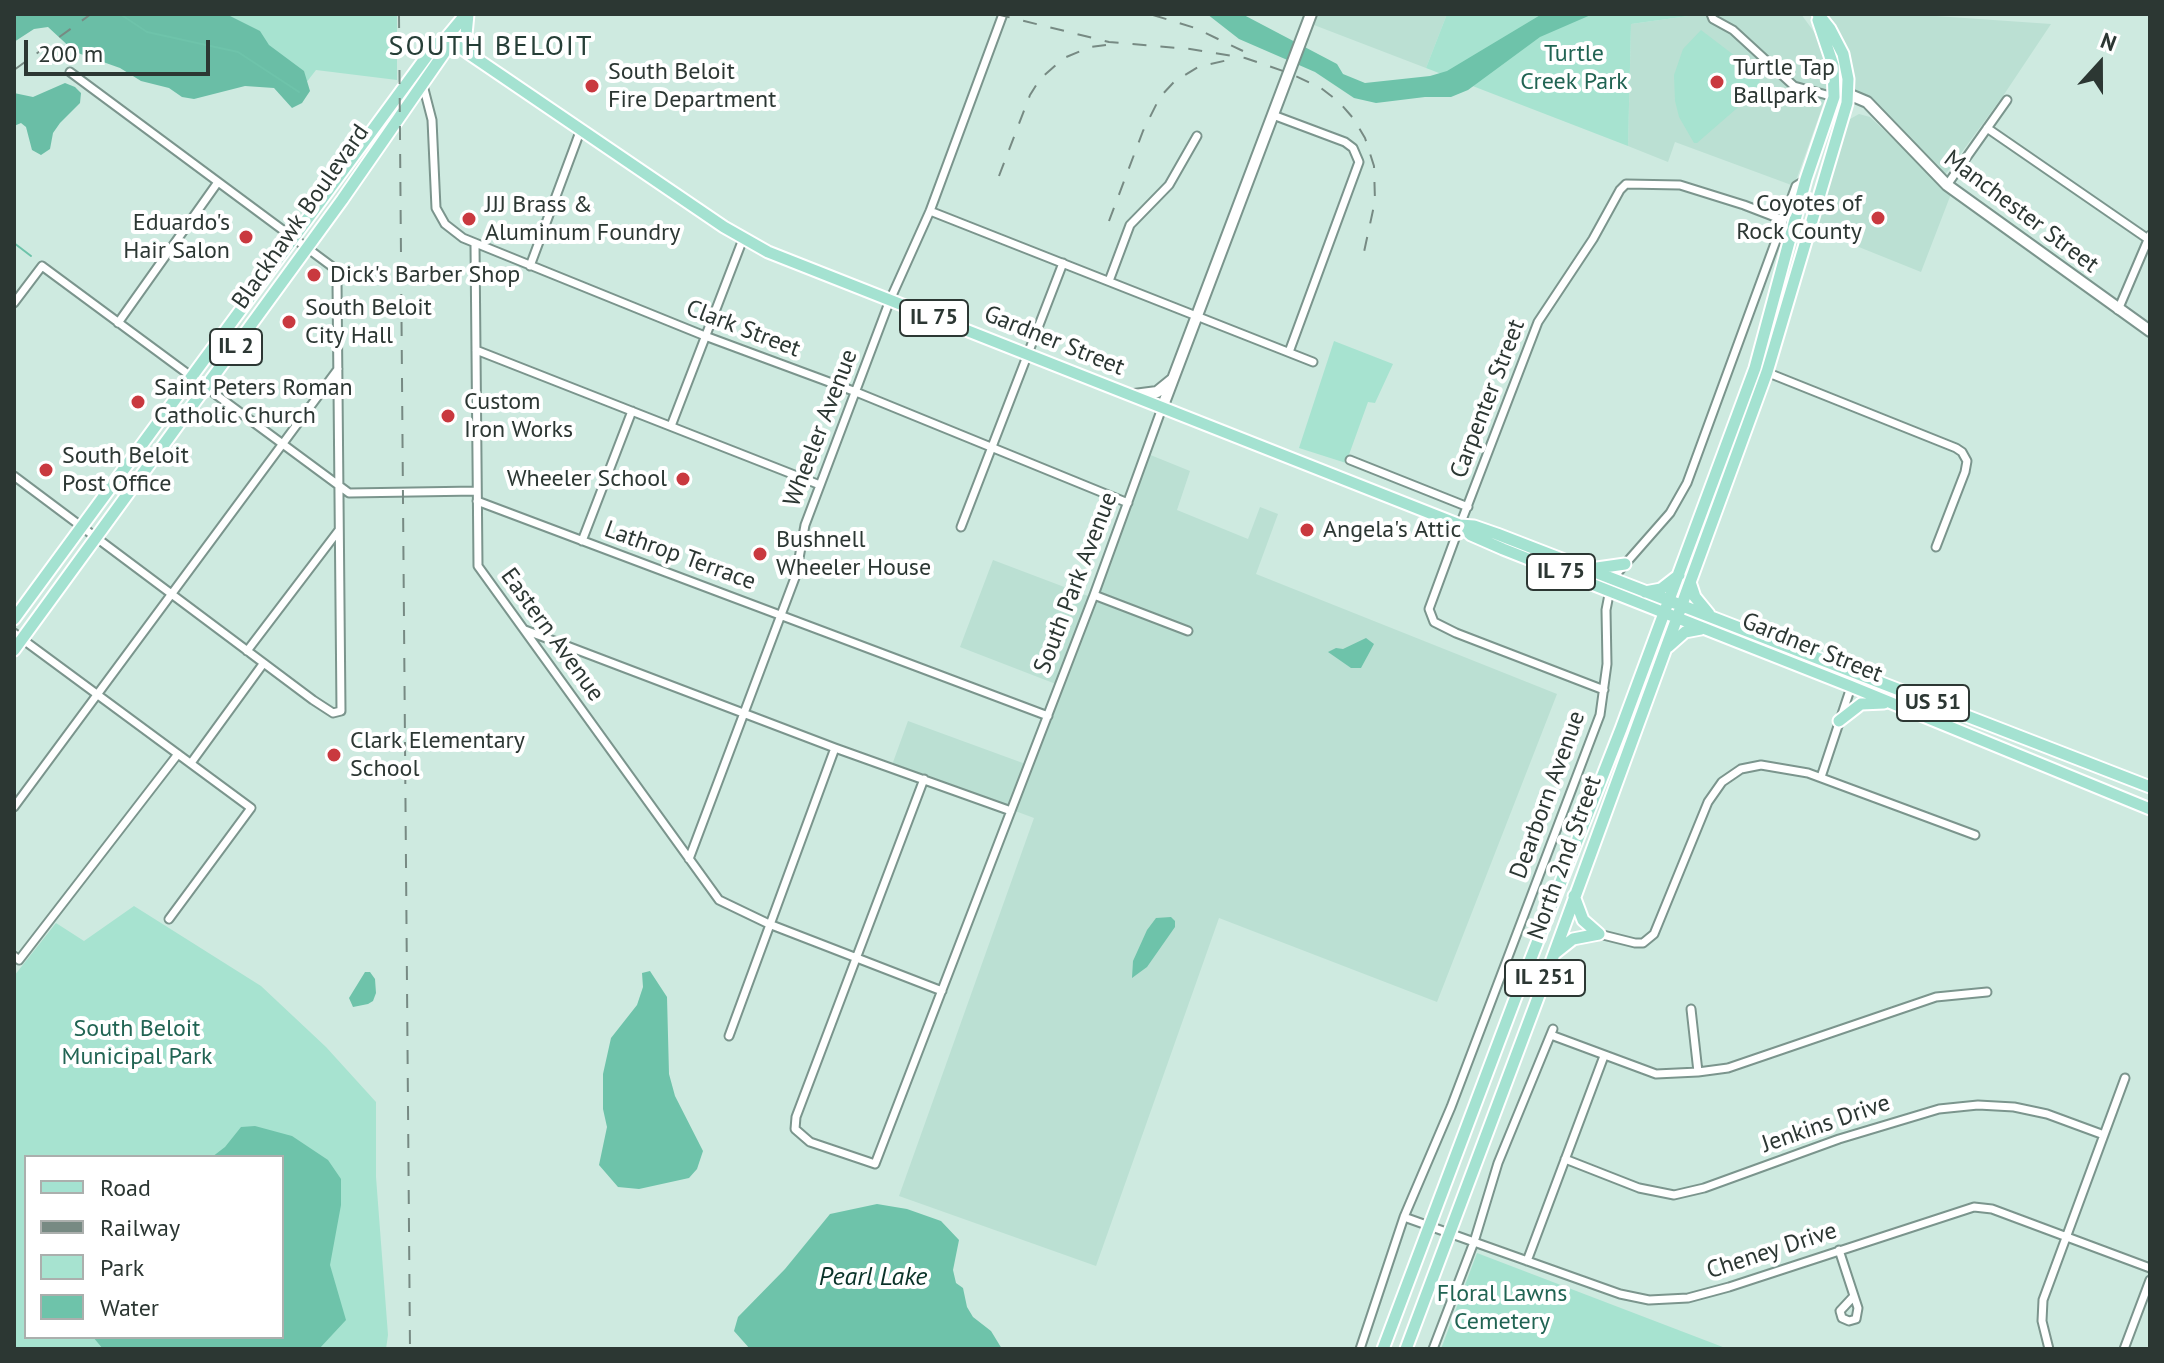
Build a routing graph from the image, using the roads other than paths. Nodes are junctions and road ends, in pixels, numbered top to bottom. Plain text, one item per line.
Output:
1 (467, 14) edge
2 (1003, 14) edge
3 (1311, 14) edge
4 (1711, 14) edge
5 (1816, 14) edge
6 (446, 38) junction
7 (477, 58) junction
8 (70, 72) dead end
9 (423, 84) junction
10 (1834, 97) junction
11 (1847, 99) junction
12 (2007, 100) dead end
13 (1273, 115) junction
14 (1987, 128) junction
15 (581, 129) junction
16 (1197, 136) dead end
17 (1806, 179) junction
18 (218, 182) junction
19 (1947, 185) junction
20 (930, 211) junction
21 (1783, 220) junction
22 (293, 236) junction
23 (2149, 237) edge
24 (743, 239) junction
25 (475, 245) junction
26 (309, 247) junction
27 (1063, 263) junction
28 (530, 266) junction
29 (1109, 281) junction
30 (890, 300) junction
31 (14, 303) edge
32 (2118, 310) junction
33 (1199, 317) junction
34 (118, 323) junction
35 (2150, 331) edge
36 (705, 336) junction
37 (476, 350) junction
38 (1289, 352) junction
39 (1027, 354) junction
40 (1313, 362) dead end
41 (1755, 368) junction
42 (338, 369) junction
43 (1767, 372) junction
44 (191, 376) junction
45 (1175, 378) junction
46 (206, 387) junction
47 (856, 392) junction
48 (1130, 395) junction
49 (1162, 408) junction
50 (632, 411) junction
51 (671, 426) junction
52 (284, 444) junction
53 (990, 446) junction
54 (1350, 460) dead end
55 (14, 476) edge
56 (820, 485) junction
57 (340, 487) junction
58 (477, 491) junction
59 (477, 501) junction
60 (1128, 503) junction
61 (1468, 507) junction
62 (1460, 525) junction
63 (81, 527) junction
64 (961, 527) dead end
65 (339, 530) junction
66 (96, 539) junction
67 (582, 541) junction
68 (1936, 547) dead end
69 (1627, 561) junction
70 (1588, 569) junction
71 (1679, 575) junction
72 (1690, 582) junction
73 (1610, 585) junction
74 (1632, 587) junction
75 (171, 595) junction
76 (1094, 595) junction
77 (1643, 598) junction
78 (1673, 609) junction
79 (782, 615) junction
80 (14, 619) edge
81 (1716, 620) junction
82 (1706, 629) junction
83 (523, 630) junction
84 (1188, 631) dead end
85 (18, 636) edge
86 (1656, 636) junction
87 (14, 650) edge
88 (1665, 650) junction
89 (247, 651) junction
90 (263, 664) junction
91 (1853, 680) junction
92 (1604, 690) junction
93 (97, 693) junction
94 (1890, 703) junction
95 (746, 712) junction
96 (1048, 716) junction
97 (1839, 721) junction
98 (835, 748) junction
99 (178, 754) junction
100 (191, 763) junction
101 (1821, 777) junction
102 (924, 779) junction
103 (2150, 787) edge
104 (14, 807) edge
105 (2150, 809) edge
106 (1011, 811) junction
107 (1975, 835) dead end
108 (689, 859) junction
109 (1574, 896) junction
110 (169, 919) dead end
111 (769, 924) junction
112 (1599, 934) junction
113 (1553, 955) junction
114 (857, 957) junction
115 (17, 958) edge
116 (942, 991) junction
117 (1987, 992) dead end
118 (1691, 1009) dead end
119 (729, 1036) dead end
120 (1604, 1056) junction
121 (1698, 1072) junction
122 (2125, 1078) dead end
123 (2104, 1135) junction
124 (1565, 1159) junction
125 (1404, 1217) junction
126 (1429, 1226) junction
127 (1449, 1234) junction
128 (2067, 1236) junction
129 (1474, 1242) junction
130 (1839, 1250) junction
131 (1527, 1261) junction
132 (2150, 1268) edge
133 (2150, 1280) edge
134 (1854, 1296) dead end
135 (1360, 1349) edge
136 (1383, 1349) edge
137 (1406, 1349) edge
138 (1433, 1349) edge
139 (2049, 1349) edge
140 (2124, 1349) edge

1 - 6 main road, Blackhawk Boulevard / IL 2
1 - 7 main road
2 - 20 street, Wheeler Avenue
3 - 13 street, South Park Avenue
4 - 10 street
5 - 10 main road
5 - 11 main road
6 - 7 main road, Gardner Street / IL 75
6 - 9 main road, Blackhawk Boulevard / IL 2
6 - 22 main road, Blackhawk Boulevard / IL 2
7 - 15 main road, Gardner Street / IL 75
8 - 18 street
9 - 25 street, Clark Street
9 - 26 main road, Blackhawk Boulevard / IL 2
10 - 11 street, Manchester Street
10 - 17 main road
11 - 19 street, Manchester Street
11 - 43 main road
12 - 14 street
13 - 33 street, South Park Avenue
13 - 38 street
14 - 19 street
14 - 23 street
15 - 24 main road, Gardner Street / IL 75
15 - 28 street
16 - 29 street
17 - 21 street
17 - 41 main road
18 - 22 street
18 - 34 street
19 - 32 street, Manchester Street
20 - 27 street
20 - 30 street, Wheeler Avenue
21 - 61 street, Carpenter Street
21 - 69 street
22 - 26 street
22 - 44 main road, Blackhawk Boulevard / IL 2
23 - 32 street
24 - 30 main road, Gardner Street / IL 75
24 - 36 street
25 - 28 street, Clark Street
25 - 37 street, Eastern Avenue
26 - 42 street
26 - 46 main road, Blackhawk Boulevard / IL 2
27 - 29 street
27 - 39 street
28 - 36 street, Clark Street
29 - 33 street
30 - 39 main road, Gardner Street / IL 75
30 - 47 street, Wheeler Avenue
31 - 34 street
32 - 35 street, Manchester Street
33 - 38 street
33 - 45 street, South Park Avenue
34 - 44 street
36 - 47 street, Clark Street
36 - 51 street
37 - 50 street
37 - 58 street, Eastern Avenue
38 - 40 street
39 - 48 main road, Gardner Street / IL 75
39 - 53 street
41 - 43 street
41 - 71 main road
42 - 52 street
42 - 57 street
43 - 68 street
43 - 72 main road
44 - 46 street
44 - 63 main road, Blackhawk Boulevard / IL 2
45 - 48 street
45 - 49 street, South Park Avenue
46 - 52 street
46 - 66 main road, Blackhawk Boulevard / IL 2
47 - 53 street, Clark Street
47 - 56 street, Wheeler Avenue
48 - 49 main road, Gardner Street / IL 75
49 - 60 street, South Park Avenue
49 - 62 main road, Gardner Street / IL 75
50 - 51 street
50 - 67 street
51 - 56 street
52 - 57 street
52 - 75 street
53 - 60 street, Clark Street
53 - 64 street
54 - 61 street
55 - 63 street
56 - 79 street, Wheeler Avenue
57 - 58 street
57 - 65 street
58 - 59 street, Eastern Avenue
59 - 67 street, Lathrop Terrace
59 - 83 street, Eastern Avenue
60 - 76 street, South Park Avenue
61 - 62 street, Carpenter Street
62 - 70 main road, Gardner Street / IL 75
62 - 73 main road, Gardner Street / IL 75
62 - 92 street, Carpenter Street
63 - 66 street
63 - 80 main road, Blackhawk Boulevard / IL 2
65 - 89 street
65 - 90 street
66 - 75 street
66 - 85 main road, Blackhawk Boulevard / IL 2
67 - 79 street, Lathrop Terrace
69 - 70 main road
69 - 73 street
69 - 74 main road
70 - 73 main road, Gardner Street / IL 75
71 - 77 main road
71 - 78 main road
72 - 78 main road, IL 251
72 - 81 main road
73 - 74 main road, Gardner Street / IL 75
73 - 77 main road, Gardner Street / IL 75
73 - 92 street, Dearborn Avenue
74 - 77 main road, Gardner Street / IL 75
75 - 89 street
75 - 93 street
76 - 84 street
76 - 96 street, South Park Avenue
77 - 78 main road, Gardner Street / IL 75
77 - 86 main road
78 - 81 main road, Gardner Street / IL 75
78 - 82 main road, Gardner Street / US 51
78 - 86 main road, North 2nd Street / IL 251
78 - 88 main road, North 2nd Street / IL 251
79 - 95 street, Wheeler Avenue
79 - 96 street, Lathrop Terrace
81 - 91 main road, Gardner Street / US 51
82 - 88 main road
82 - 91 main road, Gardner Street / US 51
83 - 95 street
83 - 108 street, Eastern Avenue
85 - 87 main road, Blackhawk Boulevard / IL 2
85 - 93 street
86 - 126 main road, North 2nd Street / IL 251
88 - 109 main road, North 2nd Street / IL 251
89 - 90 street
90 - 100 street
91 - 94 main road, Gardner Street / US 51
91 - 97 street
91 - 103 main road, Gardner Street / US 51
92 - 125 street, Dearborn Avenue
93 - 99 street
93 - 104 street
94 - 97 main road
94 - 105 main road, Gardner Street / US 51
95 - 98 street
95 - 108 street, Wheeler Avenue
96 - 106 street, South Park Avenue
97 - 101 street
98 - 102 street
98 - 111 street
99 - 100 street
99 - 115 street
100 - 110 street
101 - 107 street
101 - 112 street
102 - 106 street
102 - 114 street
106 - 116 street, South Park Avenue
108 - 111 street, Eastern Avenue
109 - 112 main road
109 - 113 main road, North 2nd Street / IL 251
111 - 114 street
111 - 119 street
112 - 113 main road
113 - 127 main road, North 2nd Street / IL 251
114 - 116 street
114 - 116 street, South Park Avenue
117 - 121 street
118 - 121 street
120 - 121 street
120 - 124 street
120 - 129 street
122 - 123 street
123 - 124 street, Jenkins Drive
123 - 128 street
124 - 131 street
125 - 126 street, Cheney Drive
125 - 135 street, Dearborn Avenue
126 - 127 street, Cheney Drive
126 - 136 main road, North 2nd Street / IL 251
127 - 129 street, Cheney Drive
127 - 137 main road, North 2nd Street / IL 251
128 - 130 street, Cheney Drive
128 - 132 street, Cheney Drive
128 - 139 street
129 - 131 street, Cheney Drive
129 - 138 street
130 - 131 street, Cheney Drive
130 - 134 street
133 - 140 street

